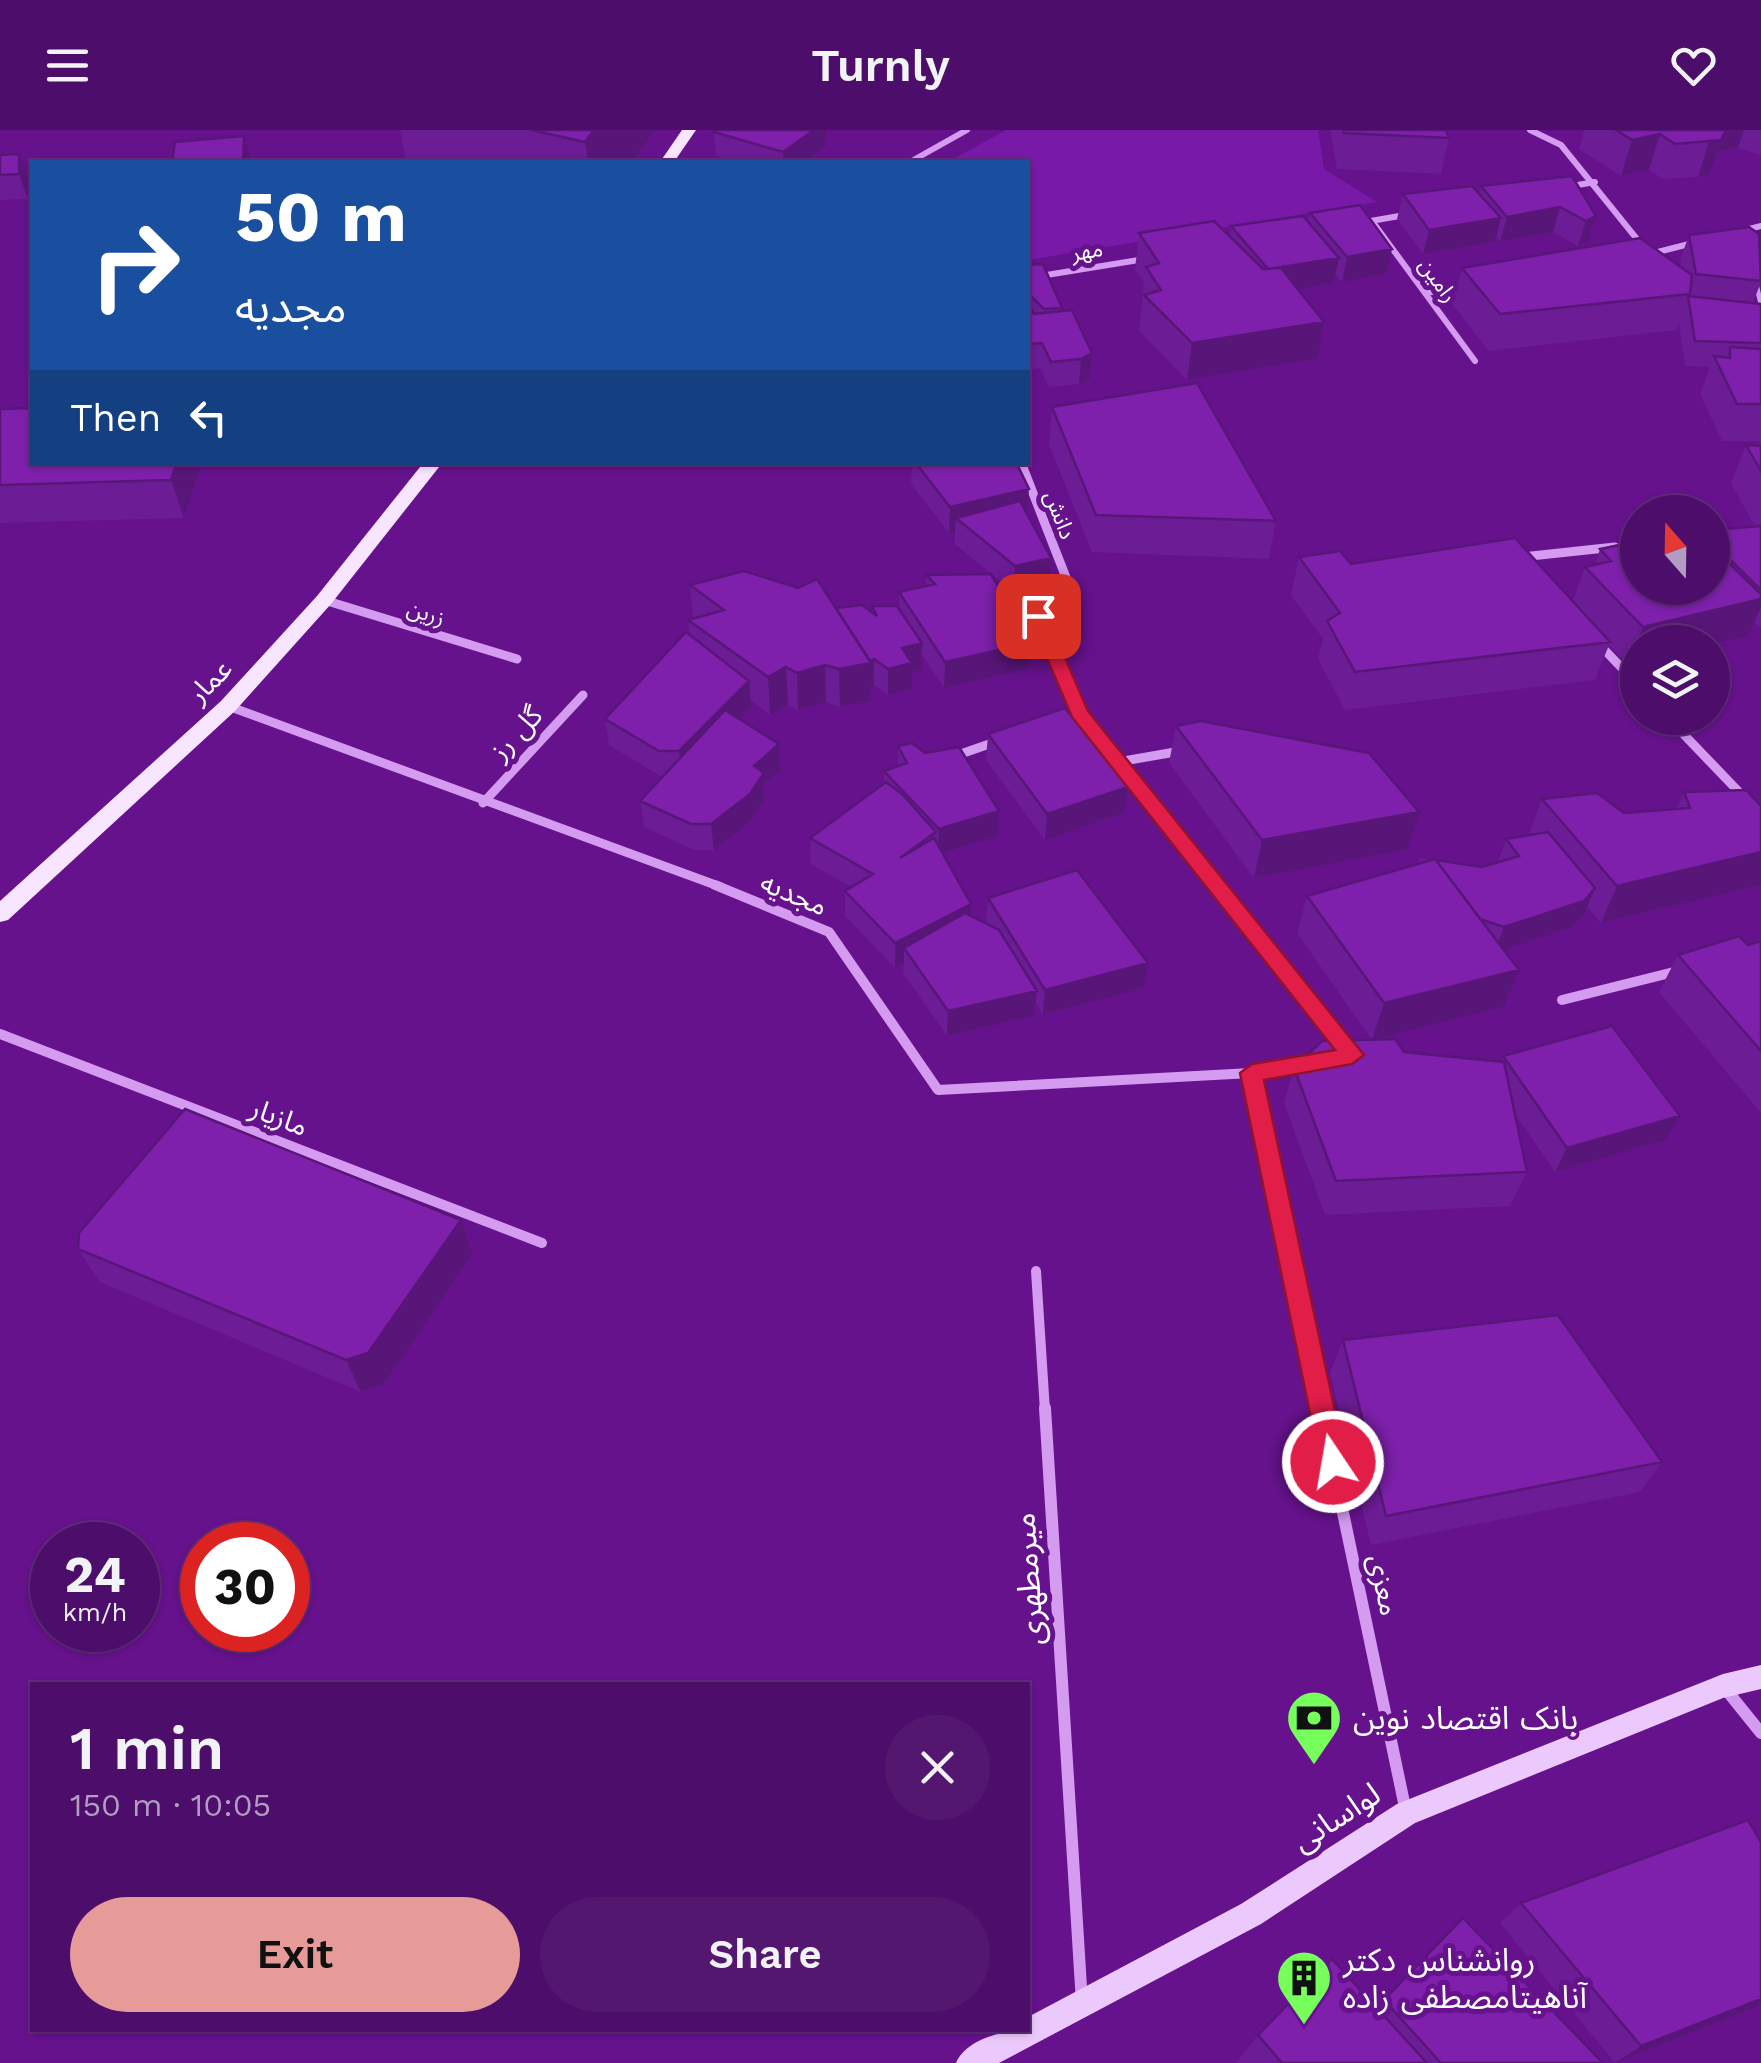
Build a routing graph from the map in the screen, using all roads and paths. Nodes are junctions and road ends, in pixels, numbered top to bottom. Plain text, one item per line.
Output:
1 (689, 130) edge
2 (967, 130) edge
3 (1530, 130) edge
4 (669, 160) edge
5 (914, 160) edge
6 (1595, 182) junction
7 (1558, 188) edge
8 (1428, 211) edge
9 (1372, 220) junction
10 (1353, 224) edge
11 (1761, 226) edge
12 (1744, 231) junction
13 (1724, 235) edge
14 (1706, 240) edge
15 (1748, 249) edge
16 (1648, 254) junction
17 (1162, 256) edge
18 (1630, 258) edge
19 (1752, 267) edge
20 (1030, 278) edge
21 (1482, 283) edge
22 (1426, 293) junction
23 (1761, 304) edge
24 (1475, 360) dead end
25 (432, 465) edge
26 (1022, 465) edge
27 (1620, 547) edge
28 (1530, 572) edge
29 (324, 600) junction
30 (1584, 628) edge
31 (518, 659) dead end
32 (1620, 666) edge
33 (583, 695) dead end
34 (228, 706) junction
35 (1079, 713) junction
36 (1062, 719) edge
37 (1684, 735) edge
38 (1012, 736) edge
39 (1192, 749) edge
40 (944, 760) edge
41 (1118, 762) junction
42 (483, 803) junction
43 (1761, 815) edge
44 (0, 914) edge
45 (1688, 968) edge
46 (1562, 1000) dead end
47 (0, 1034) edge
48 (1336, 1058) edge
49 (1319, 1061) edge
50 (1252, 1073) junction
51 (542, 1243) dead end
52 (1036, 1271) dead end
53 (1761, 1677) edge
54 (1723, 1686) junction
55 (1761, 1733) edge
56 (1406, 1813) junction
57 (1082, 2004) junction
58 (1030, 2031) edge
59 (1029, 2032) edge
60 (970, 2063) edge

1 - 4 main road
2 - 5 street
3 - 6 street
6 - 7 street
6 - 16 street
8 - 9 street
9 - 10 street
9 - 22 street, رامین
11 - 12 street
12 - 13 street
12 - 15 lane
14 - 16 street
16 - 18 street
17 - 20 street, مهر
19 - 23 lane
21 - 22 street
22 - 24 street, رامین
25 - 29 main road, عمار
26 - 35 street, دانش
27 - 28 street
29 - 31 street, زرین
29 - 34 main road, عمار
30 - 32 street
33 - 42 street, گل رز
34 - 42 street, مجدیه
34 - 44 main road, عمار
35 - 36 street
35 - 41 street
37 - 43 street
38 - 40 street
39 - 41 street
41 - 48 street
42 - 50 street, مجدیه
45 - 46 street
47 - 51 street, مازیار
49 - 50 street, مجدیه
50 - 56 street, معزی
52 - 57 street, میرمطهری
53 - 54 main road, لواسانی
54 - 55 street
54 - 56 main road, لواسانی
56 - 57 main road, لواسانی
57 - 58 main road, لواسانی
59 - 60 main road, لواسانی

